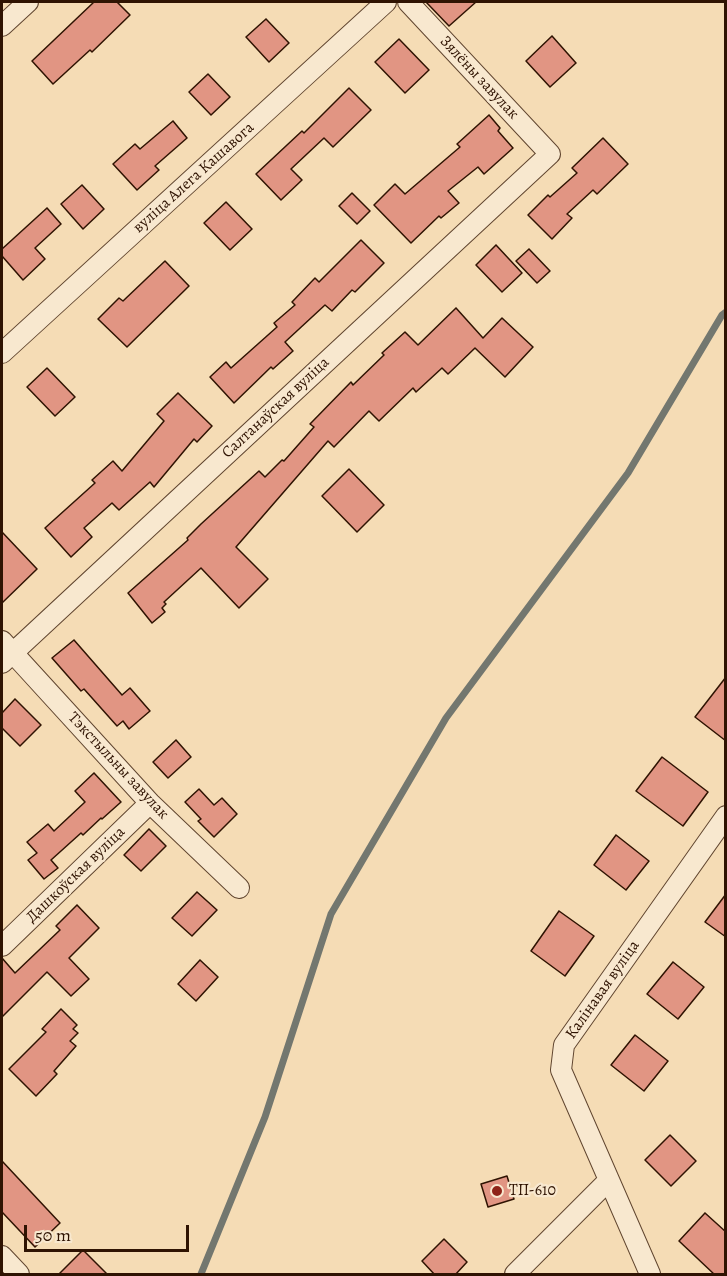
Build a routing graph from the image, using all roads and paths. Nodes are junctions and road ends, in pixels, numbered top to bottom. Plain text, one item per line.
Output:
1 (28, 2) edge
2 (386, 2) edge
3 (408, 2) edge
4 (2, 26) edge
5 (550, 154) joint
6 (2, 353) edge
7 (5, 652) edge
8 (150, 803) junction
9 (726, 816) edge
10 (239, 888) dead end
11 (2, 946) edge
12 (609, 1180) junction
13 (2, 1256) edge
14 (19, 1275) edge
15 (515, 1275) edge
16 (650, 1275) edge

1 - 4 street
2 - 6 street, вуліца Алега Кашавога
3 - 5 street, Зялёны завулак
5 - 7 street, Салтанаўская вуліца
7 - 8 street, Тэкстыльны завулак
8 - 10 street, Тэкстыльны завулак
8 - 11 street, Дашкоўская вуліца
9 - 12 street, Калінавая вуліца
12 - 15 street
12 - 16 street, Калінавая вуліца
13 - 14 street

